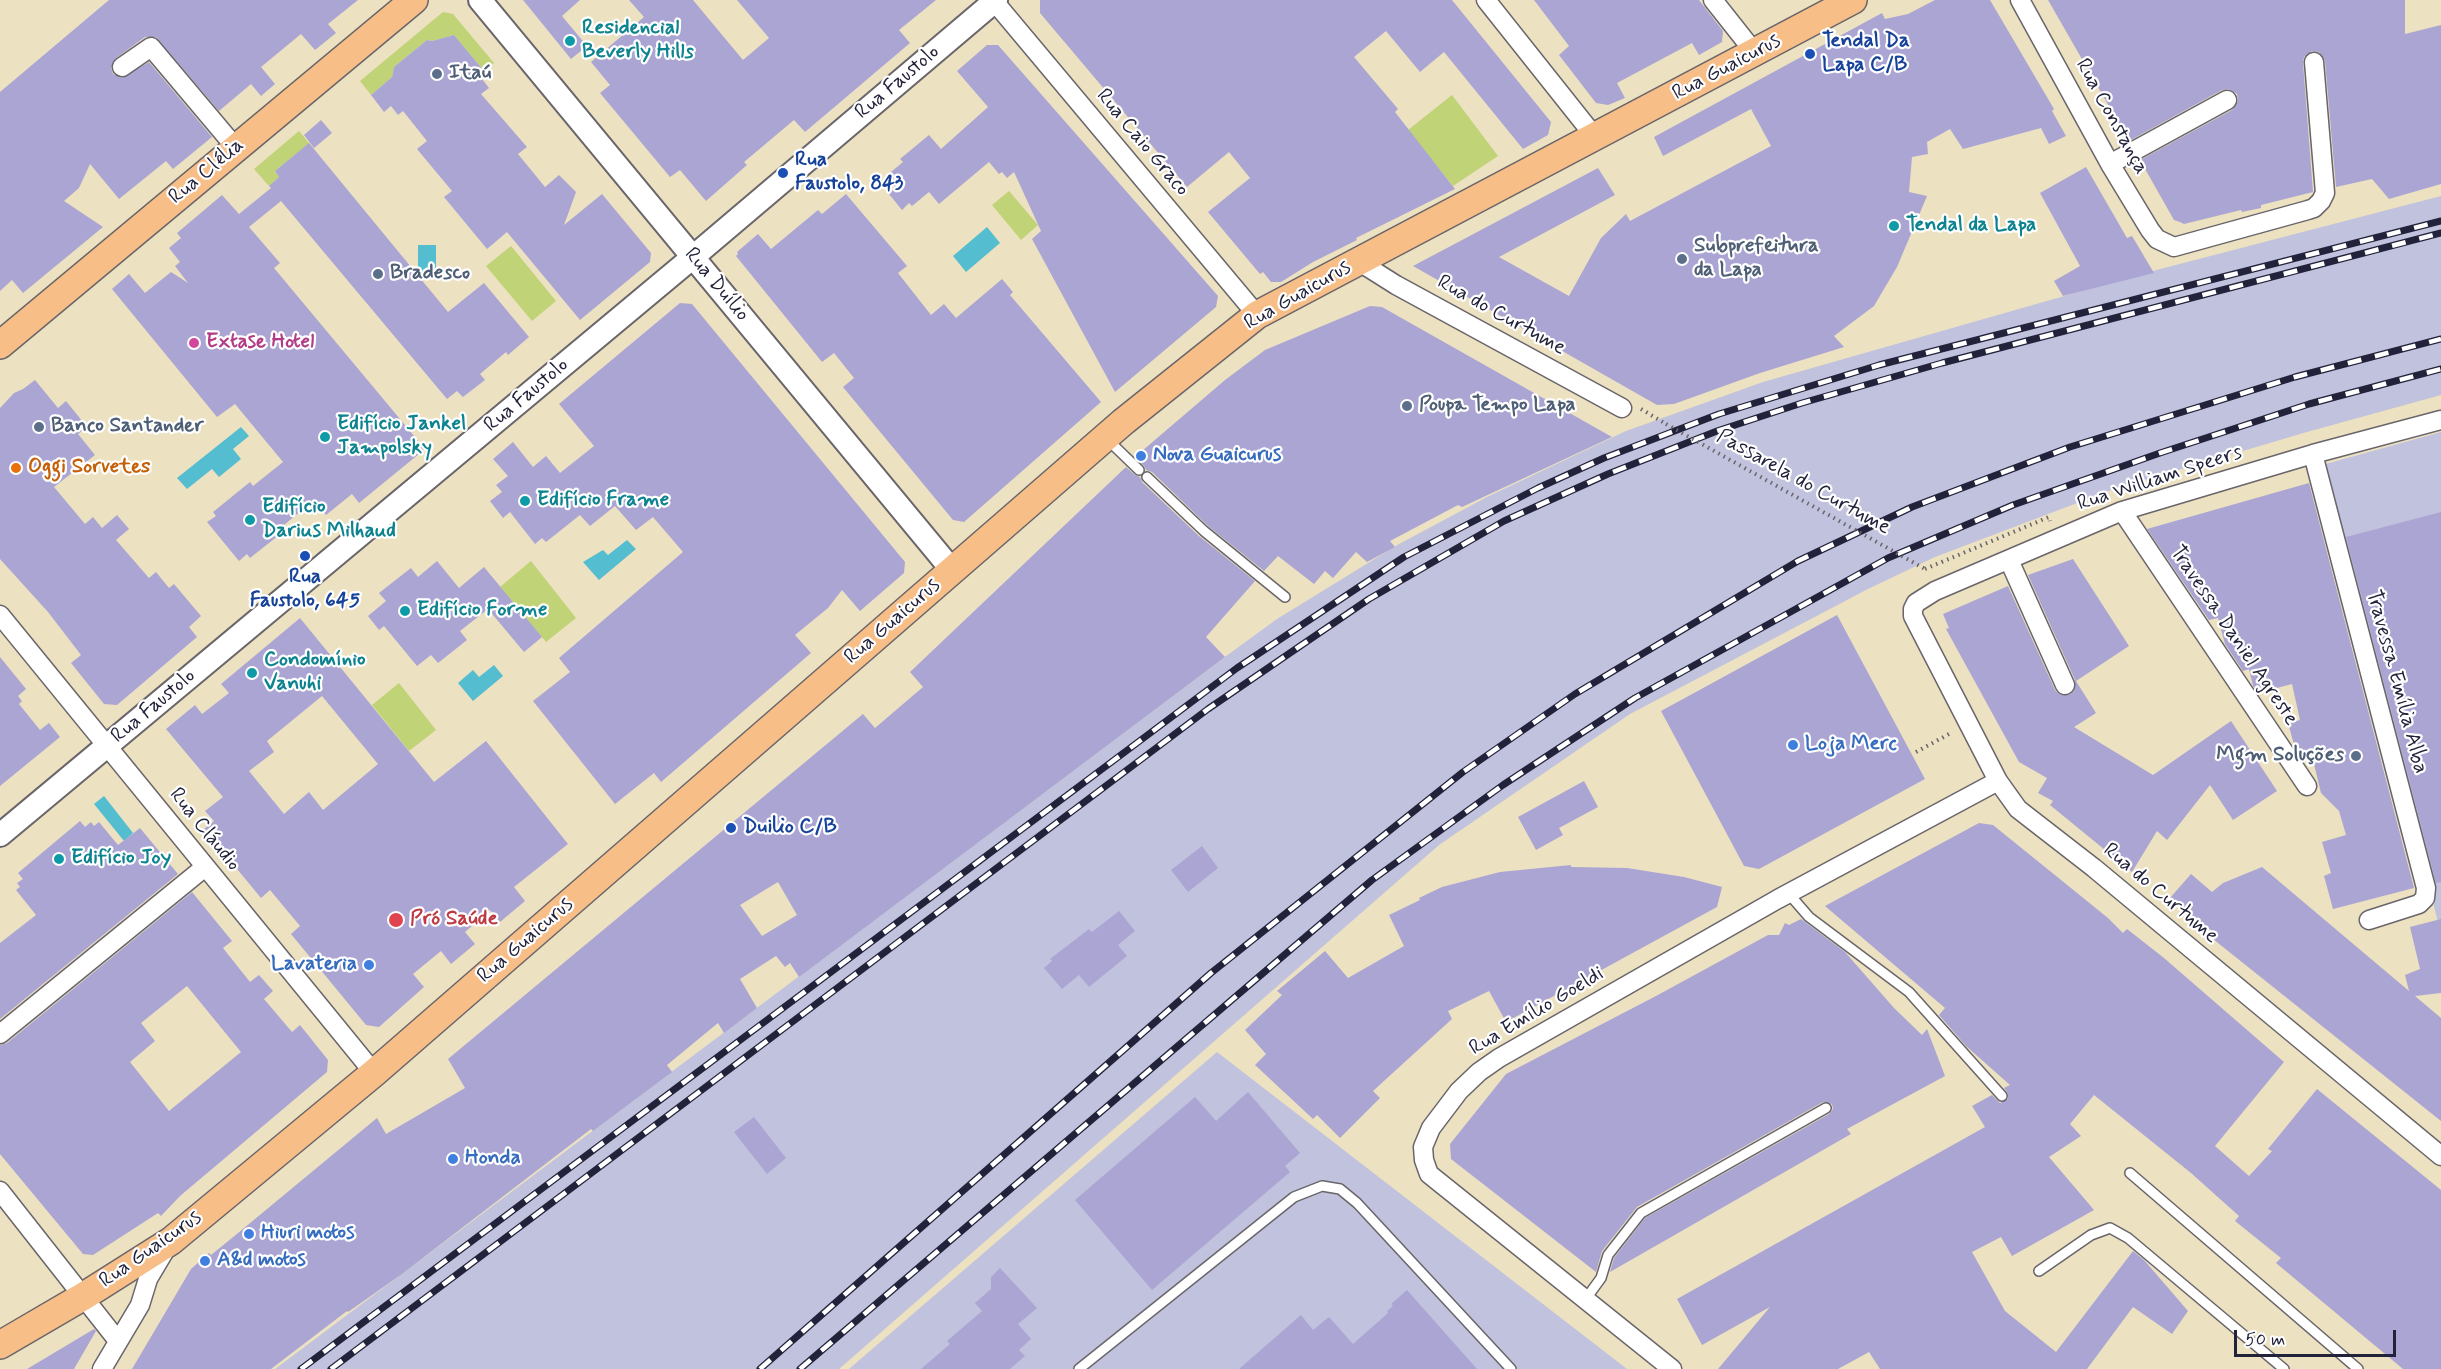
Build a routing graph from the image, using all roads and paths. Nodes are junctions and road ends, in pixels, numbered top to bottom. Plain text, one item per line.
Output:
1 (414, 0) edge
2 (480, 0) edge
3 (994, 0) edge
4 (1486, 0) edge
5 (1713, 0) edge
6 (1853, 0) edge
7 (2020, 0) edge
8 (1755, 53) junction
9 (2314, 62) dead end
10 (122, 67) dead end
11 (2227, 100) dead end
12 (1595, 137) junction
13 (236, 148) junction
14 (2110, 164) junction
15 (693, 257) junction
16 (1358, 261) junction
17 (1257, 315) junction
18 (0, 345) edge
19 (1622, 408) dead end
20 (2441, 420) edge
21 (1666, 424) dead end
22 (1106, 437) junction
23 (2313, 454) junction
24 (1139, 470) dead end
25 (1147, 477) dead end
26 (2122, 511) junction
27 (2049, 517) dead end
28 (2009, 560) junction
29 (952, 570) junction
30 (1286, 597) dead end
31 (0, 615) edge
32 (1913, 616) joint
33 (2065, 685) dead end
34 (1949, 734) dead end
35 (107, 746) junction
36 (1916, 752) dead end
37 (1998, 781) junction
38 (2307, 786) dead end
39 (0, 835) edge
40 (205, 867) junction
41 (1789, 894) junction
42 (2369, 920) dead end
43 (0, 1034) edge
44 (374, 1073) junction
45 (2002, 1096) dead end
46 (1826, 1108) dead end
47 (2441, 1156) edge
48 (2130, 1173) dead end
49 (0, 1191) edge
50 (171, 1241) junction
51 (2039, 1271) dead end
52 (84, 1296) junction
53 (1585, 1300) junction
54 (118, 1341) junction
55 (0, 1345) edge
56 (102, 1369) edge
57 (1080, 1369) edge
58 (1511, 1369) edge
59 (1672, 1369) edge
60 (2283, 1369) edge
61 (2358, 1369) edge

1 - 13 main road, Rua Clélia
2 - 15 street, Rua Duílio
3 - 15 street, Rua Faustolo
3 - 17 street, Rua Caio Graco
4 - 12 street
5 - 8 street
6 - 8 main road, Rua Guaicurus
7 - 14 street, Rua Constança
8 - 12 main road, Rua Guaicurus
9 - 14 street, Rua Constança
10 - 13 street
11 - 14 street
12 - 16 main road, Rua Guaicurus
13 - 18 main road, Rua Clélia
15 - 29 street, Rua Duílio
15 - 35 street, Rua Faustolo
16 - 17 main road, Rua Guaicurus
16 - 19 street, Rua do Curtume
17 - 22 main road, Rua Guaicurus
20 - 23 street, Rua William Speers
21 - 27 path, Passarela do Curtume, bridge
22 - 24 lane
22 - 29 main road, Rua Guaicurus
23 - 26 street, Rua William Speers
23 - 42 street, Travessa Emília Alba
25 - 30 lane
26 - 28 street, Rua William Speers
26 - 38 street, Travessa Daniel Agreste
28 - 32 street, Rua William Speers
28 - 33 street
29 - 44 main road, Rua Guaicurus
31 - 35 street, Rua Cláudio
32 - 37 street, Rua do Curtume
34 - 36 path
35 - 39 street, Rua Faustolo
35 - 40 street, Rua Cláudio
37 - 41 street, Rua Emílio Goeldi
37 - 47 street, Rua do Curtume
40 - 43 street
40 - 44 street, Rua Cláudio
41 - 45 lane
41 - 53 street, Rua Emílio Goeldi
44 - 50 main road, Rua Guaicurus
46 - 53 lane
48 - 61 lane
49 - 52 street
50 - 52 main road, Rua Guaicurus
50 - 54 street
51 - 60 lane
52 - 54 street
52 - 55 main road, Rua Guaicurus
53 - 59 street, Rua Emílio Goeldi
54 - 56 street
57 - 58 lane

